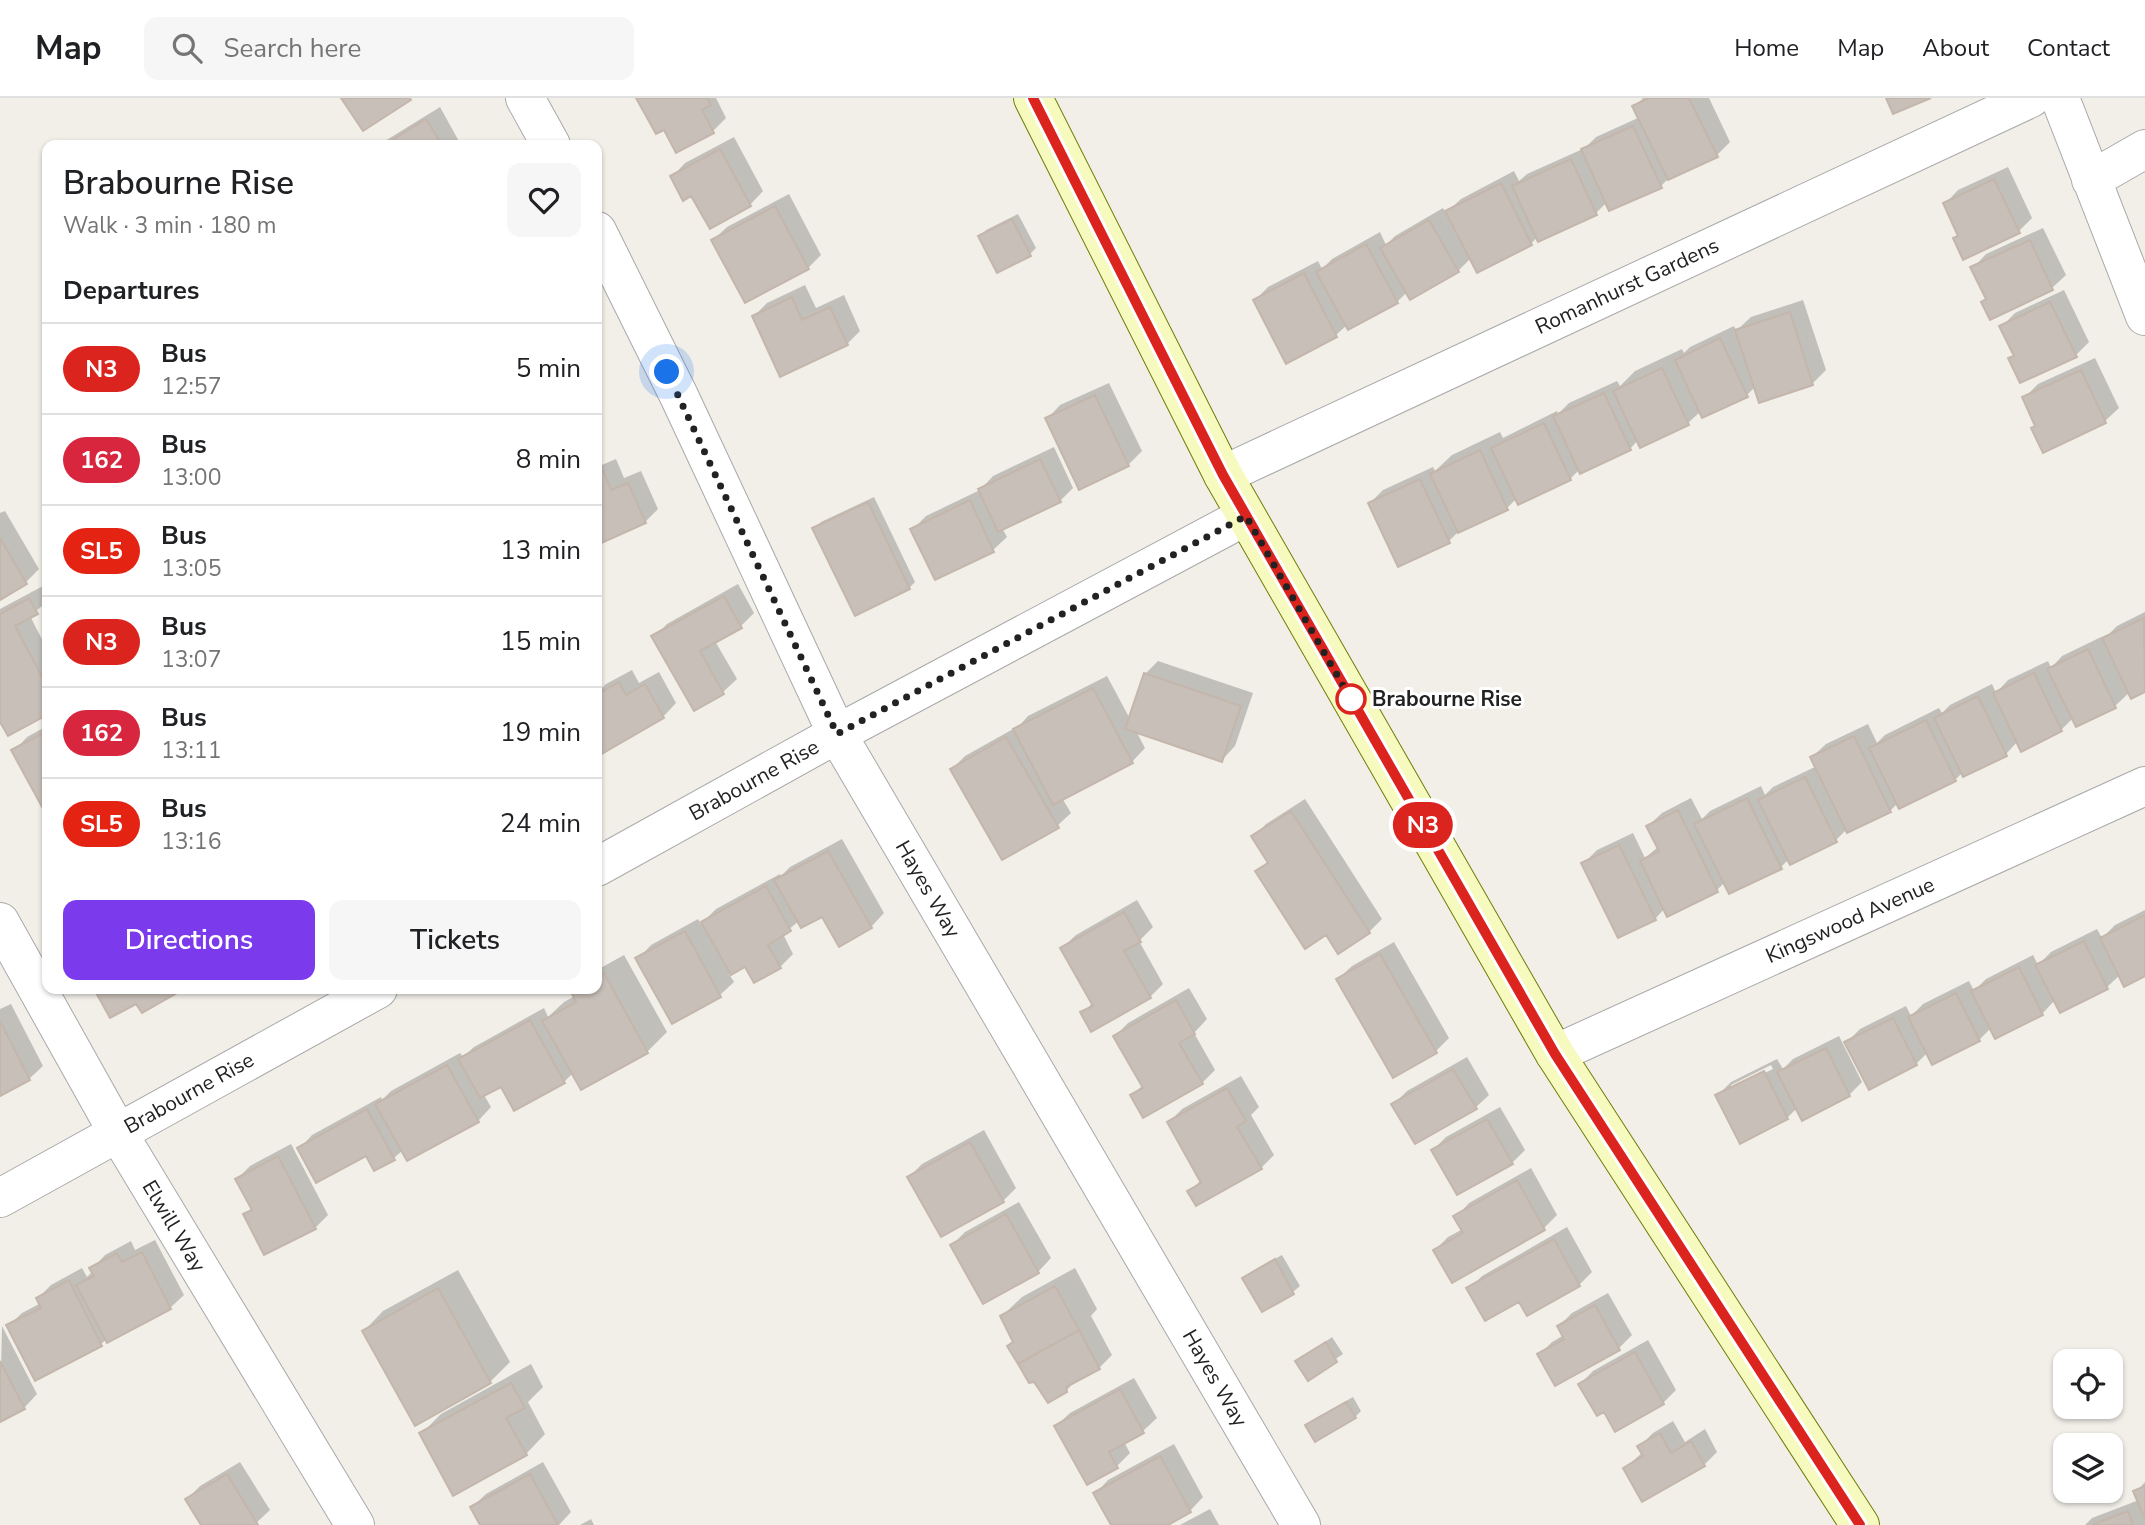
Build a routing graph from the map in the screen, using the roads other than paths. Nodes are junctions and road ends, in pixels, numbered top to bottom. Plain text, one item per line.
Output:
1 (525, 98) edge
2 (1033, 98) edge
3 (2031, 98) edge
4 (2060, 98) edge
5 (548, 140) edge
6 (2145, 149) edge
7 (2091, 180) junction
8 (602, 242) edge
9 (2145, 316) edge
10 (1223, 475) junction
11 (1246, 516) junction
12 (837, 734) junction
13 (2145, 786) edge
14 (602, 864) edge
15 (0, 922) edge
16 (369, 994) edge
17 (1555, 1054) junction
18 (118, 1133) junction
19 (0, 1198) edge
20 (355, 1525) edge
21 (1301, 1525) edge
22 (1860, 1525) edge

1 - 5 street
2 - 10 main road
3 - 10 street, Romanhurst Gardens
4 - 7 street
6 - 7 street
7 - 9 street
8 - 12 street, Hayes Way
10 - 11 main road
11 - 12 street, Brabourne Rise
11 - 17 main road
12 - 14 street, Brabourne Rise
12 - 21 street, Hayes Way
13 - 17 street, Kingswood Avenue
15 - 18 street, Elwill Way
16 - 18 street, Brabourne Rise
17 - 22 main road
18 - 19 street, Brabourne Rise
18 - 20 street, Elwill Way

